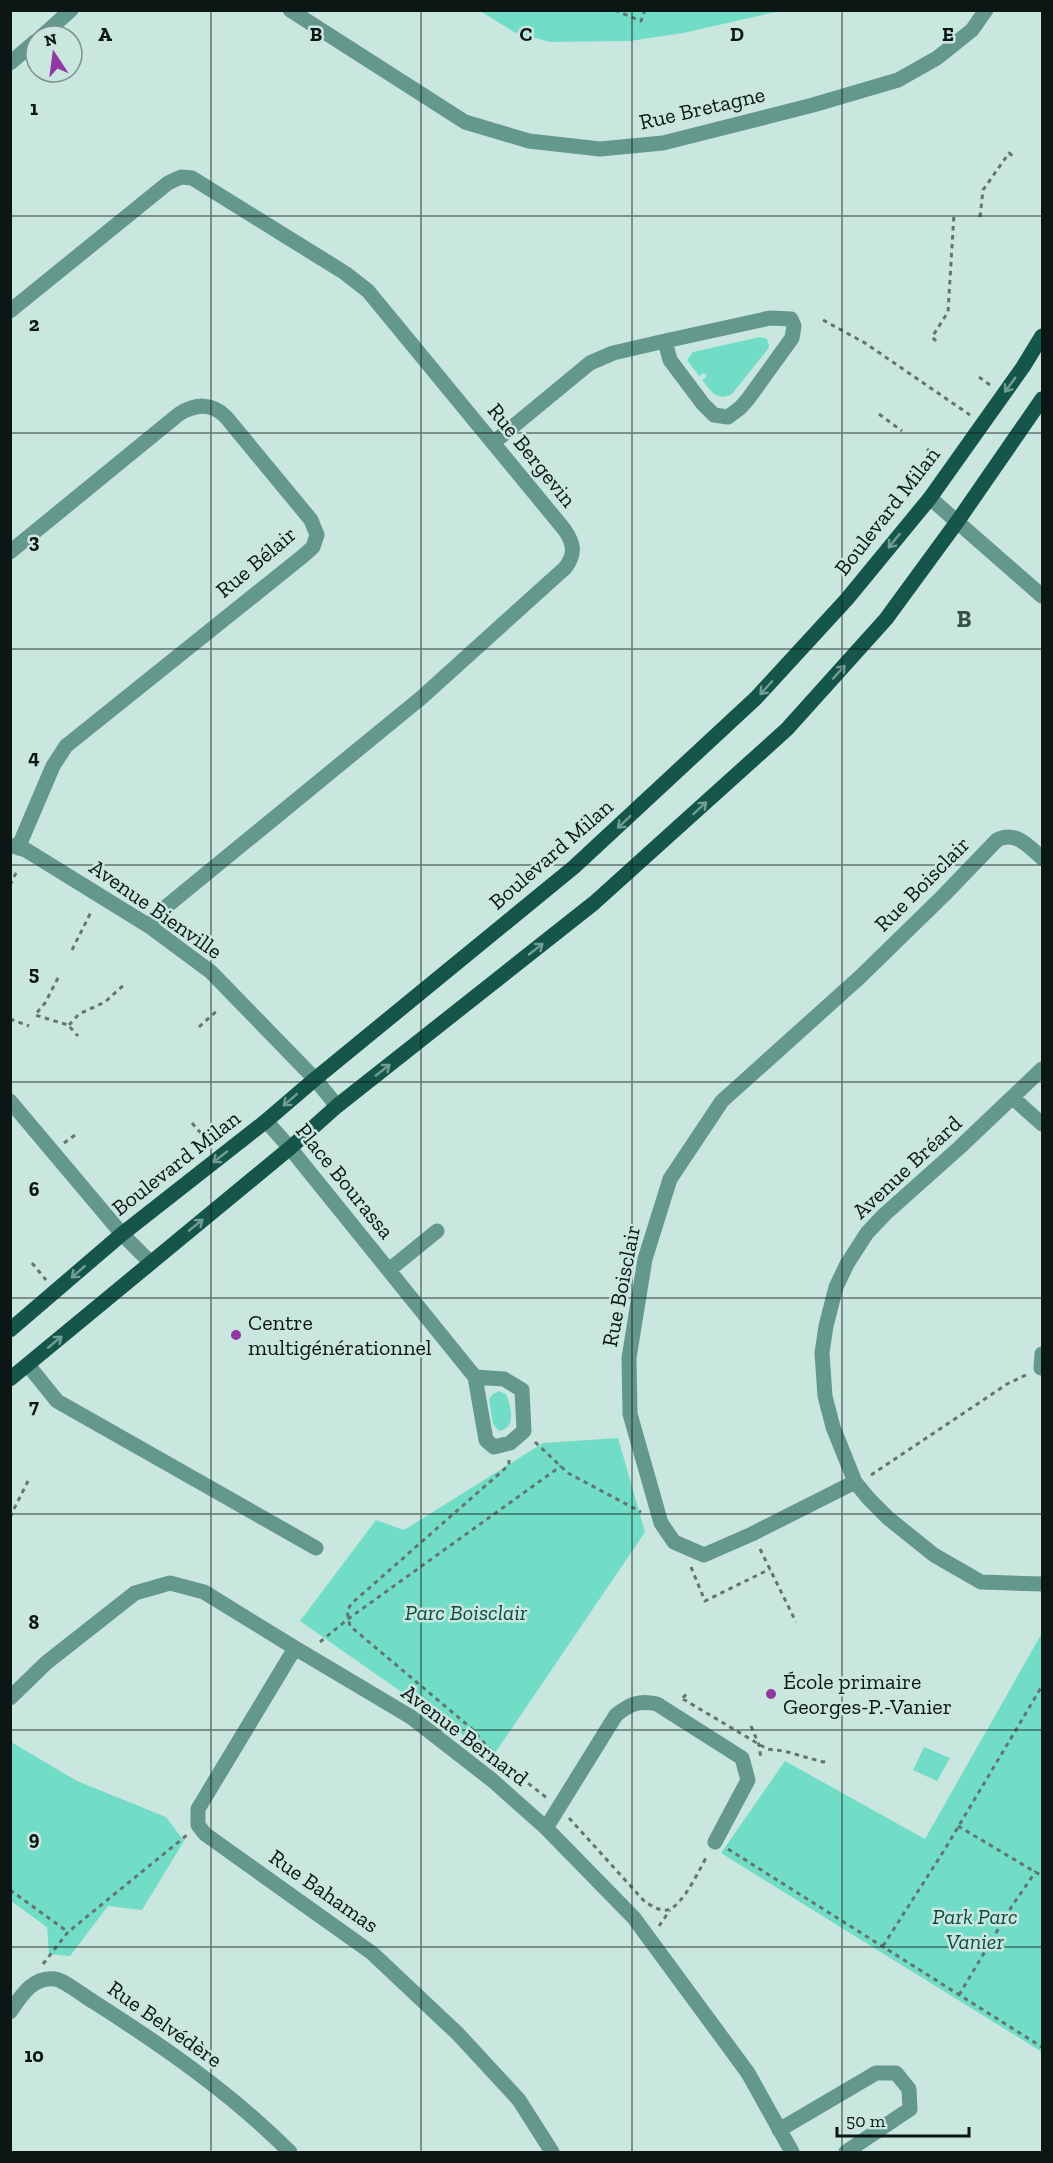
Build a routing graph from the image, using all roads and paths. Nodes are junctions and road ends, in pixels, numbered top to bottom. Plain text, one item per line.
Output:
1 (71, 10) edge
2 (615, 10) edge
3 (645, 10) edge
4 (986, 10) edge
5 (295, 12) edge
6 (55, 24) edge
7 (24, 51) edge
8 (10, 63) edge
9 (1014, 157) dead end
10 (954, 214) dead end
11 (980, 217) dead end
12 (10, 311) edge
13 (823, 320) dead end
14 (1042, 336) edge
15 (665, 341) junction
16 (936, 341) dead end
17 (979, 377) dead end
18 (994, 388) dead end
19 (1042, 399) edge
20 (879, 414) dead end
21 (974, 418) dead end
22 (902, 431) dead end
23 (493, 443) junction
24 (927, 449) dead end
25 (942, 462) dead end
26 (930, 498) junction
27 (957, 522) junction
28 (10, 552) edge
29 (1042, 596) edge
30 (14, 846) edge
31 (1042, 858) edge
32 (17, 871) dead end
33 (10, 885) edge
34 (92, 910) dead end
35 (149, 926) junction
36 (72, 950) dead end
37 (58, 978) dead end
38 (124, 984) dead end
39 (219, 1009) dead end
40 (10, 1019) edge
41 (68, 1025) junction
42 (29, 1026) dead end
43 (200, 1027) dead end
44 (78, 1036) dead end
45 (1042, 1068) edge
46 (315, 1079) junction
47 (1013, 1098) junction
48 (10, 1101) edge
49 (337, 1106) junction
50 (266, 1121) junction
51 (192, 1123) dead end
52 (1042, 1124) edge
53 (213, 1147) dead end
54 (290, 1148) junction
55 (437, 1231) dead end
56 (122, 1234) junction
57 (150, 1262) junction
58 (32, 1263) dead end
59 (389, 1270) junction
60 (48, 1282) dead end
61 (10, 1330) edge
62 (1042, 1361) edge
63 (28, 1365) junction
64 (475, 1377) junction
65 (10, 1380) edge
66 (524, 1431) junction
67 (510, 1443) junction
68 (561, 1466) junction
69 (871, 1475) dead end
70 (28, 1481) dead end
71 (855, 1482) junction
72 (10, 1517) edge
73 (661, 1523) junction
74 (753, 1534) junction
75 (682, 1546) junction
76 (316, 1548) dead end
77 (770, 1569) junction
78 (1042, 1584) edge
79 (348, 1619) junction
80 (796, 1622) dead end
81 (320, 1642) dead end
82 (294, 1648) junction
83 (1042, 1686) edge
84 (10, 1698) edge
85 (683, 1699) dead end
86 (828, 1761) dead end
87 (558, 1807) junction
88 (198, 1825) junction
89 (958, 1826) junction
90 (546, 1828) junction
91 (716, 1842) junction
92 (1036, 1872) junction
93 (1042, 1876) edge
94 (10, 1890) edge
95 (68, 1932) junction
96 (883, 1946) junction
97 (39, 1980) junction
98 (959, 1995) junction
99 (10, 2012) edge
100 (1042, 2047) edge
101 (779, 2130) junction
102 (290, 2152) edge
103 (552, 2152) edge
104 (792, 2152) edge
105 (846, 2152) edge

1 - 6 street
2 - 3 path
4 - 5 street, Rue Bretagne
7 - 8 street
9 - 11 path
10 - 16 path
12 - 23 street, Rue Bergevin
13 - 21 path
14 -> 26 main road, Boulevard Milan
15 - 15 street
15 - 23 street
17 - 18 path
19 - 27 main road
20 - 22 path
23 - 35 street, Rue Bergevin
24 - 25 path
26 - 27 street
26 -> 46 main road, Boulevard Milan
27 - 29 street
49 -> 27 main road
28 - 30 street, Rue Bélair
30 - 35 street, Avenue Bienville
31 - 73 street, Rue Boisclair
32 - 33 path
34 - 36 path
35 - 46 street, Avenue Bienville
37 - 41 path
38 - 41 path
39 - 43 path
40 - 42 path
41 - 44 path
45 - 47 street, Avenue Bréard
46 - 49 street, Avenue Bienville
46 -> 50 main road, Boulevard Milan
47 - 52 street
47 - 71 street, Avenue Bréard
48 - 56 street
49 - 54 main road
50 - 54 street, Place Bourassa
50 -> 56 main road, Boulevard Milan
51 - 53 path
57 -> 54 main road
54 - 59 street, Place Bourassa
55 - 59 street, Place Bourassa
56 - 57 street
56 -> 61 main road, Boulevard Milan
63 -> 57 main road
58 - 60 path
59 - 64 street, Place Bourassa
62 - 69 path
63 - 65 main road
63 - 76 street
64 - 66 street
64 - 67 street, Place Bourassa
66 - 67 street
66 - 68 path
67 - 79 path
68 - 73 path
68 - 79 path
70 - 72 path
71 - 74 street
71 - 78 street, Avenue Bréard
73 - 75 street, Rue Boisclair
74 - 75 street
74 - 77 path
75 - 77 path
77 - 80 path
79 - 81 path
79 - 87 path
82 - 84 street, Avenue Bernard
82 - 88 street
82 - 90 street, Avenue Bernard
83 - 89 path
85 - 86 path
87 - 90 street
87 - 91 path
87 - 91 street
88 - 95 path
88 - 103 street, Rue Bahamas
89 - 92 path
89 - 96 path
90 - 101 street, Avenue Bernard
91 - 96 path
92 - 93 path
92 - 98 path
94 - 95 path
95 - 97 path
96 - 98 path
97 - 99 street
97 - 102 street, Rue Belvédère
98 - 100 path
101 - 104 street, Avenue Bernard
101 - 105 street

